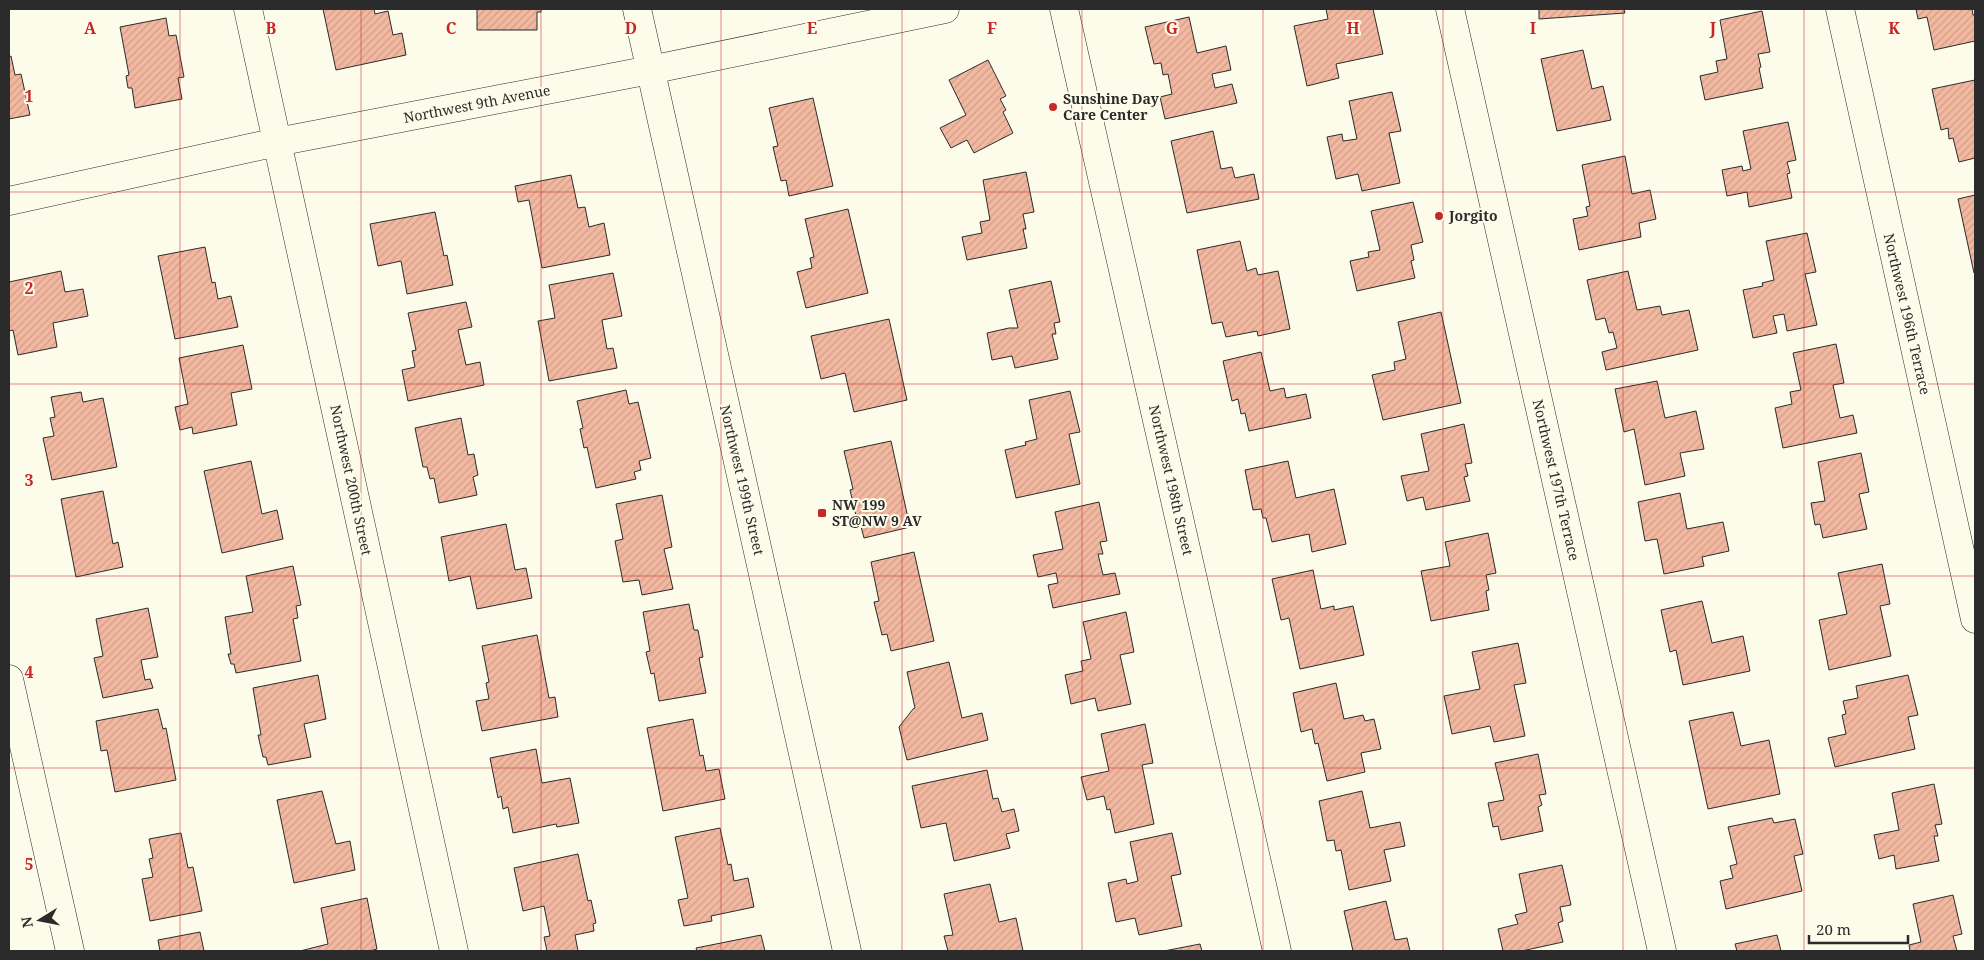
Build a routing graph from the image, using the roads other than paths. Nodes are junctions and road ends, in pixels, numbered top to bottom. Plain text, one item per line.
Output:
1 (248, 9) edge
2 (637, 9) edge
3 (945, 9) edge
4 (1064, 9) edge
5 (1450, 9) edge
6 (1840, 9) edge
7 (650, 70) junction
8 (278, 142) junction
9 (9, 201) edge
10 (1975, 618) edge
11 (9, 679) edge
12 (70, 951) edge
13 (454, 951) edge
14 (847, 951) edge
15 (1277, 951) edge
16 (1662, 951) edge

1 - 8 street, Northwest 200th Street
2 - 7 street, Northwest 199th Street
3 - 7 street, Northwest 9th Avenue
4 - 15 street, Northwest 198th Street
5 - 16 street, Northwest 197th Terrace
6 - 10 street, Northwest 196th Terrace
7 - 8 street, Northwest 9th Avenue
7 - 14 street, Northwest 199th Street
8 - 9 street, Northwest 9th Avenue
8 - 13 street, Northwest 200th Street
11 - 12 street

